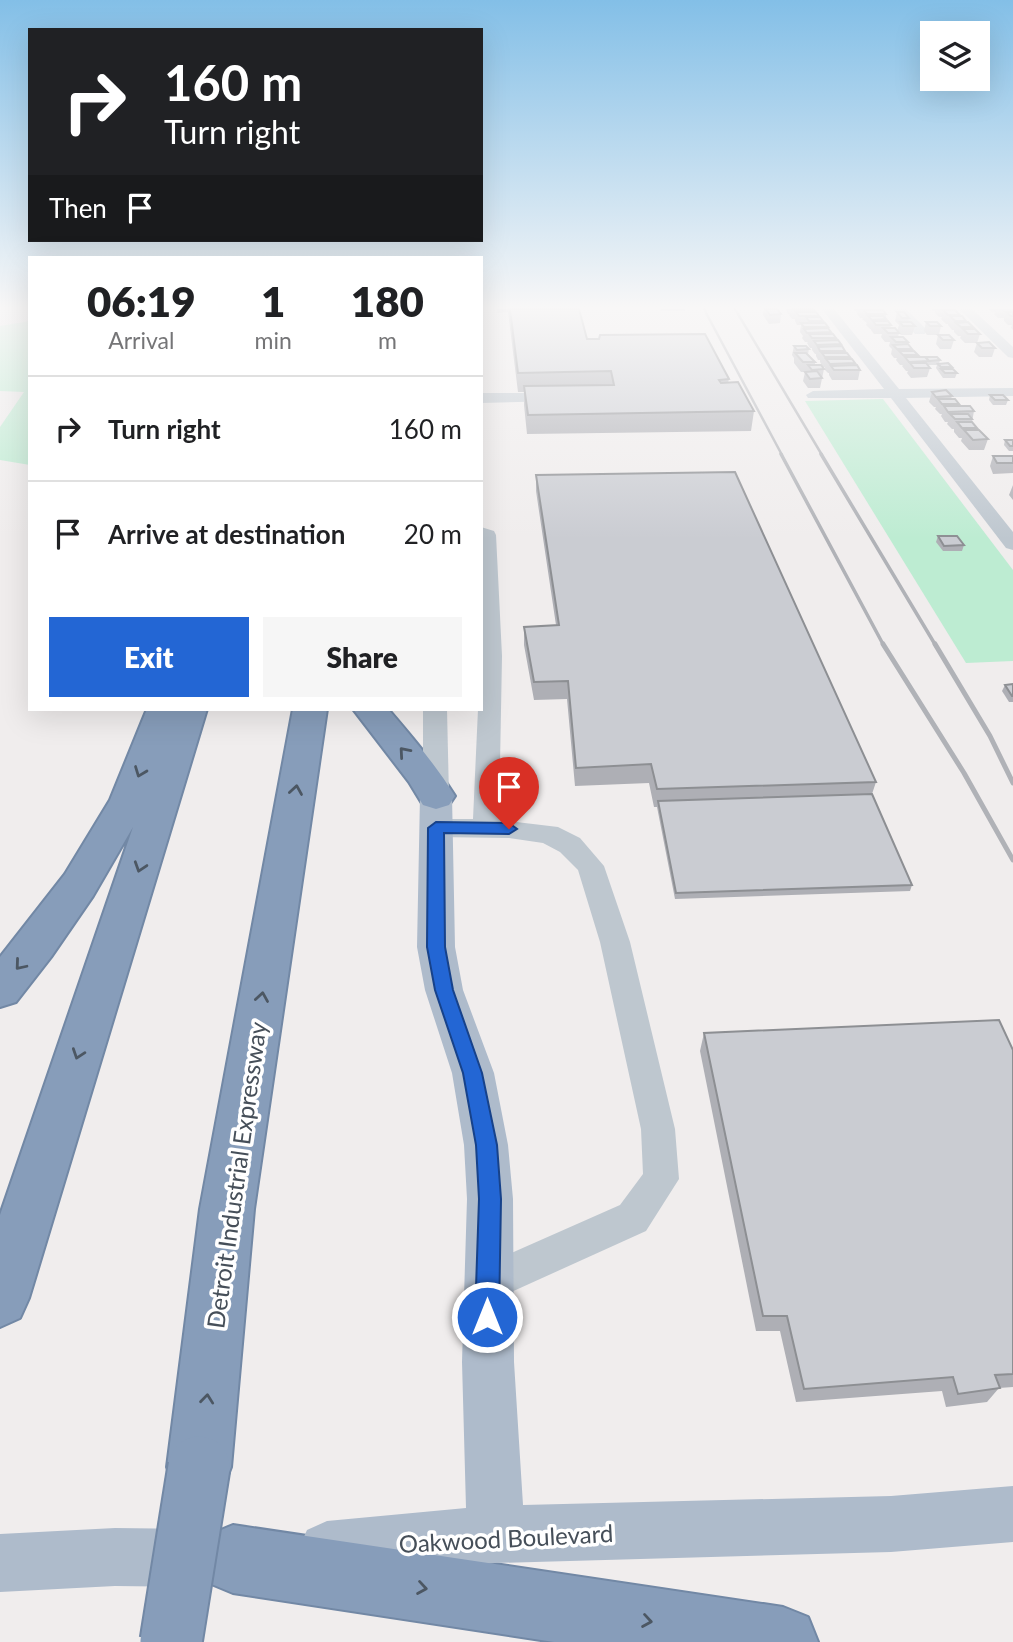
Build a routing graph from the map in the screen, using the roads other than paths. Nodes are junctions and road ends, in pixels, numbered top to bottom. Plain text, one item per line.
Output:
1 (888, 386) edge
2 (1013, 392) edge
3 (895, 394) junction
4 (813, 395) dead end
5 (569, 397) edge
6 (483, 398) edge
7 (483, 534) edge
8 (1013, 544) edge
9 (484, 592) edge
10 (163, 711) edge
11 (189, 711) edge
12 (310, 711) edge
13 (372, 711) edge
14 (435, 711) edge
15 (436, 812) junction
16 (486, 829) junction
17 (0, 989) edge
18 (487, 1284) junction
19 (0, 1297) edge
20 (1013, 1514) edge
21 (495, 1534) junction
22 (233, 1559) junction
23 (0, 1563) edge
24 (171, 1642) edge
25 (783, 1642) edge

1 - 3 street
2 - 3 street
3 - 4 street
3 - 8 street
5 - 6 street
7 - 9 lane
9 - 16 lane
10 -> 17 highway
11 -> 19 highway
24 -> 12 highway, Detroit Industrial Expressway, bridge
15 -> 13 highway
14 - 15 street
15 - 16 street
15 - 18 main road
16 - 18 street
18 - 21 main road
20 - 21 main road, Oakwood Boulevard
21 - 22 main road, Oakwood Boulevard
22 - 23 main road, Oakwood Boulevard
22 -> 25 highway

